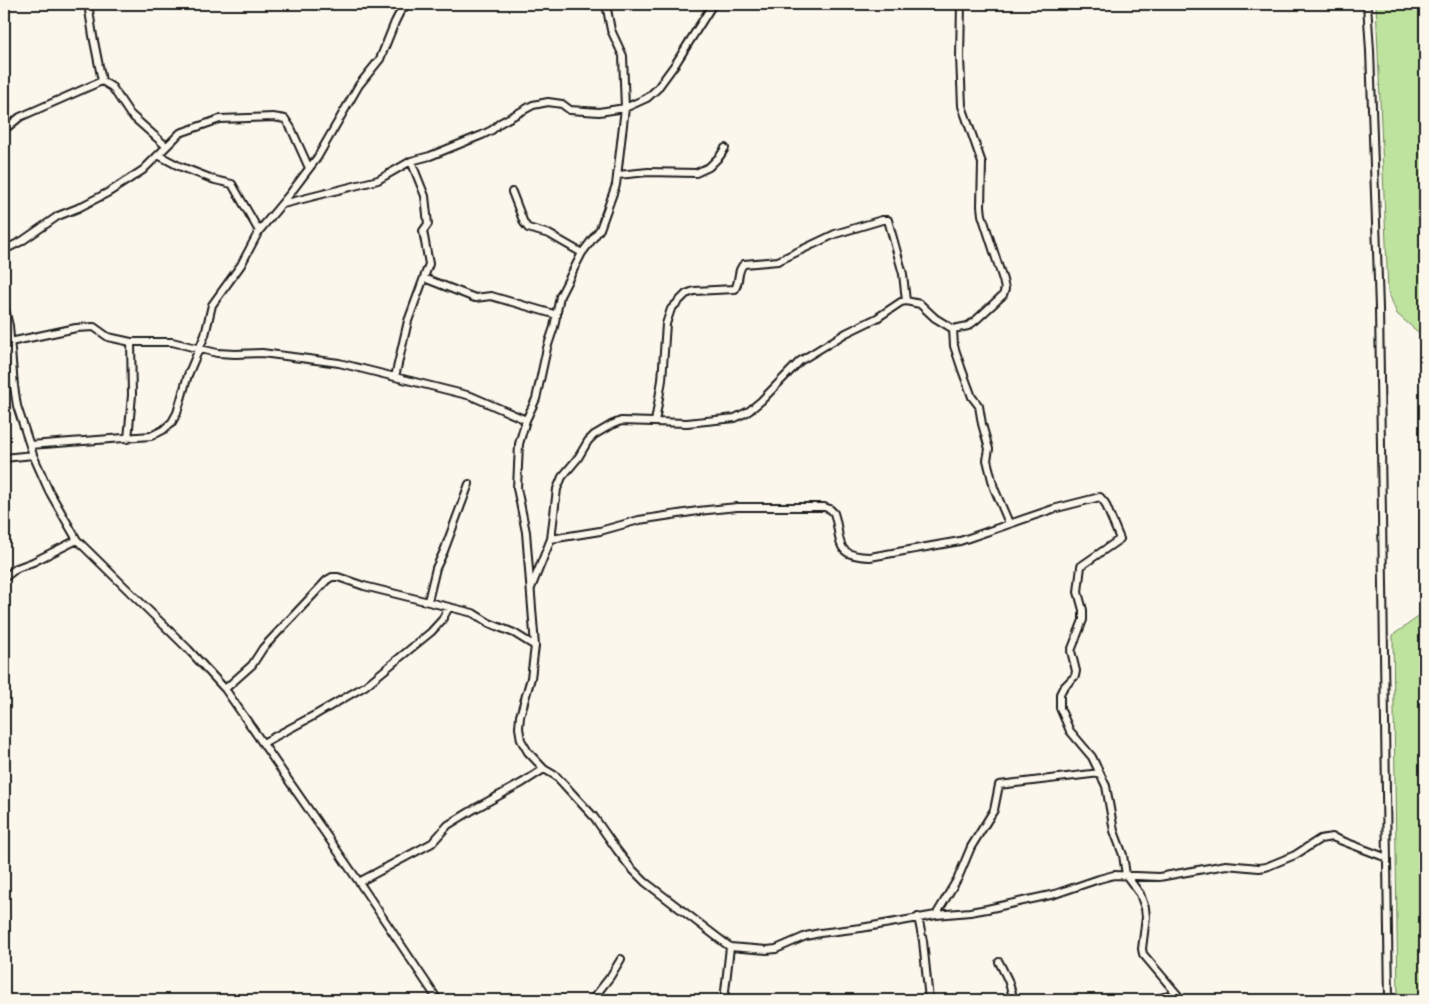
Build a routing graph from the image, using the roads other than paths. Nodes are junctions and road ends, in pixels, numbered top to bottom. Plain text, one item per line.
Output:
1 (88, 4) edge
2 (407, 4) edge
3 (606, 4) edge
4 (713, 4) edge
5 (961, 4) edge
6 (1367, 4) edge
7 (102, 81) junction
8 (625, 108) junction
9 (4, 130) edge
10 (166, 146) junction
11 (724, 148) dead end
12 (158, 154) junction
13 (411, 161) junction
14 (309, 168) junction
15 (618, 175) junction
16 (512, 192) dead end
17 (282, 204) junction
18 (260, 231) junction
19 (4, 250) edge
20 (582, 253) junction
21 (424, 278) junction
22 (906, 301) junction
23 (4, 305) edge
24 (556, 315) junction
25 (952, 329) junction
26 (10, 342) junction
27 (130, 342) junction
28 (198, 349) junction
29 (395, 376) junction
30 (526, 420) junction
31 (655, 422) junction
32 (128, 439) junction
33 (30, 445) junction
34 (33, 455) junction
35 (4, 458) edge
36 (469, 484) dead end
37 (1009, 523) junction
38 (552, 539) junction
39 (77, 540) junction
40 (4, 578) edge
41 (530, 589) junction
42 (428, 601) junction
43 (449, 607) junction
44 (535, 646) junction
45 (225, 689) junction
46 (263, 743) junction
47 (544, 769) junction
48 (1100, 773) junction
49 (1387, 858) junction
50 (1126, 875) junction
51 (359, 882) junction
52 (936, 914) junction
53 (918, 917) junction
54 (730, 947) junction
55 (620, 959) dead end
56 (999, 962) dead end
57 (1176, 994) junction
58 (438, 1000) edge
59 (592, 1000) edge
60 (724, 1000) edge
61 (929, 1000) edge
62 (1014, 1000) edge
63 (1152, 1000) edge
64 (1182, 1000) edge
65 (1389, 1000) edge

1 - 7 street
2 - 14 street
3 - 8 street
4 - 8 street
5 - 25 street
6 - 49 street
7 - 9 street
7 - 10 street
8 - 13 street
8 - 15 street
10 - 12 street
10 - 14 street
11 - 15 street
12 - 18 street
12 - 19 street
13 - 17 street
13 - 21 street
14 - 17 street
15 - 20 street
16 - 20 street
17 - 18 street
18 - 28 street
20 - 24 street
21 - 24 street
21 - 29 street
22 - 25 street
22 - 31 street
22 - 31 street
23 - 26 street
24 - 30 street
25 - 37 street
26 - 27 street
26 - 33 street
27 - 28 street
27 - 32 street
28 - 29 street
28 - 32 street
29 - 30 street
30 - 41 street
31 - 38 street
32 - 33 street
33 - 34 street
34 - 35 street
34 - 39 street
36 - 42 street
37 - 38 street
37 - 48 street
38 - 41 street
39 - 40 street
39 - 45 street
41 - 44 street
42 - 43 street
42 - 45 street
43 - 44 street
43 - 46 street
44 - 47 street
45 - 46 street
46 - 51 street
47 - 51 street
47 - 54 street
48 - 50 street
48 - 52 street
49 - 50 street
49 - 65 street
50 - 52 street
50 - 57 street
51 - 58 street
52 - 53 street
53 - 54 street
53 - 61 street
54 - 60 street
55 - 59 street
56 - 62 street
57 - 63 street
57 - 64 street

